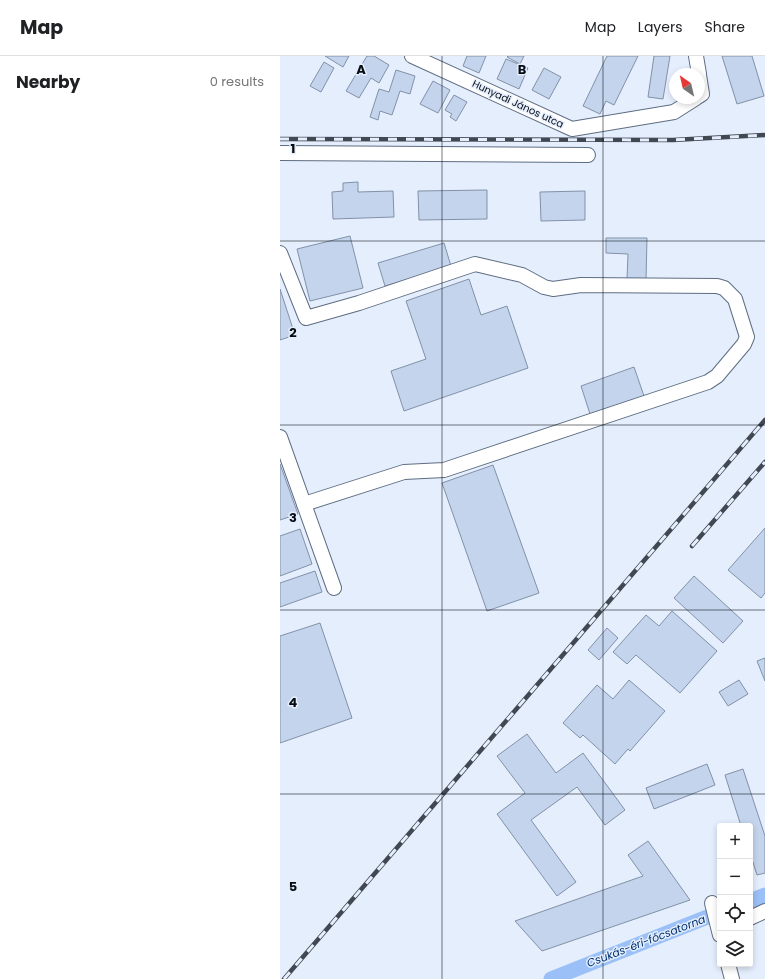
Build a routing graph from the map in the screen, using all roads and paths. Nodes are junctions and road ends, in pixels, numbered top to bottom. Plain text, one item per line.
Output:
1 (412, 56) edge
2 (696, 56) edge
3 (698, 68) edge
4 (687, 104) edge
5 (280, 153) edge
6 (588, 155) dead end
7 (280, 253) edge
8 (280, 437) edge
9 (304, 504) junction
10 (334, 588) dead end
11 (712, 903) dead end
12 (765, 911) edge
13 (753, 917) edge
14 (717, 922) edge
15 (729, 967) edge
16 (732, 979) edge

1 - 4 street, Hunyadi János utca
2 - 3 street
5 - 6 street
7 - 9 street
8 - 9 street
9 - 10 street
11 - 14 street
12 - 13 street
15 - 16 street

